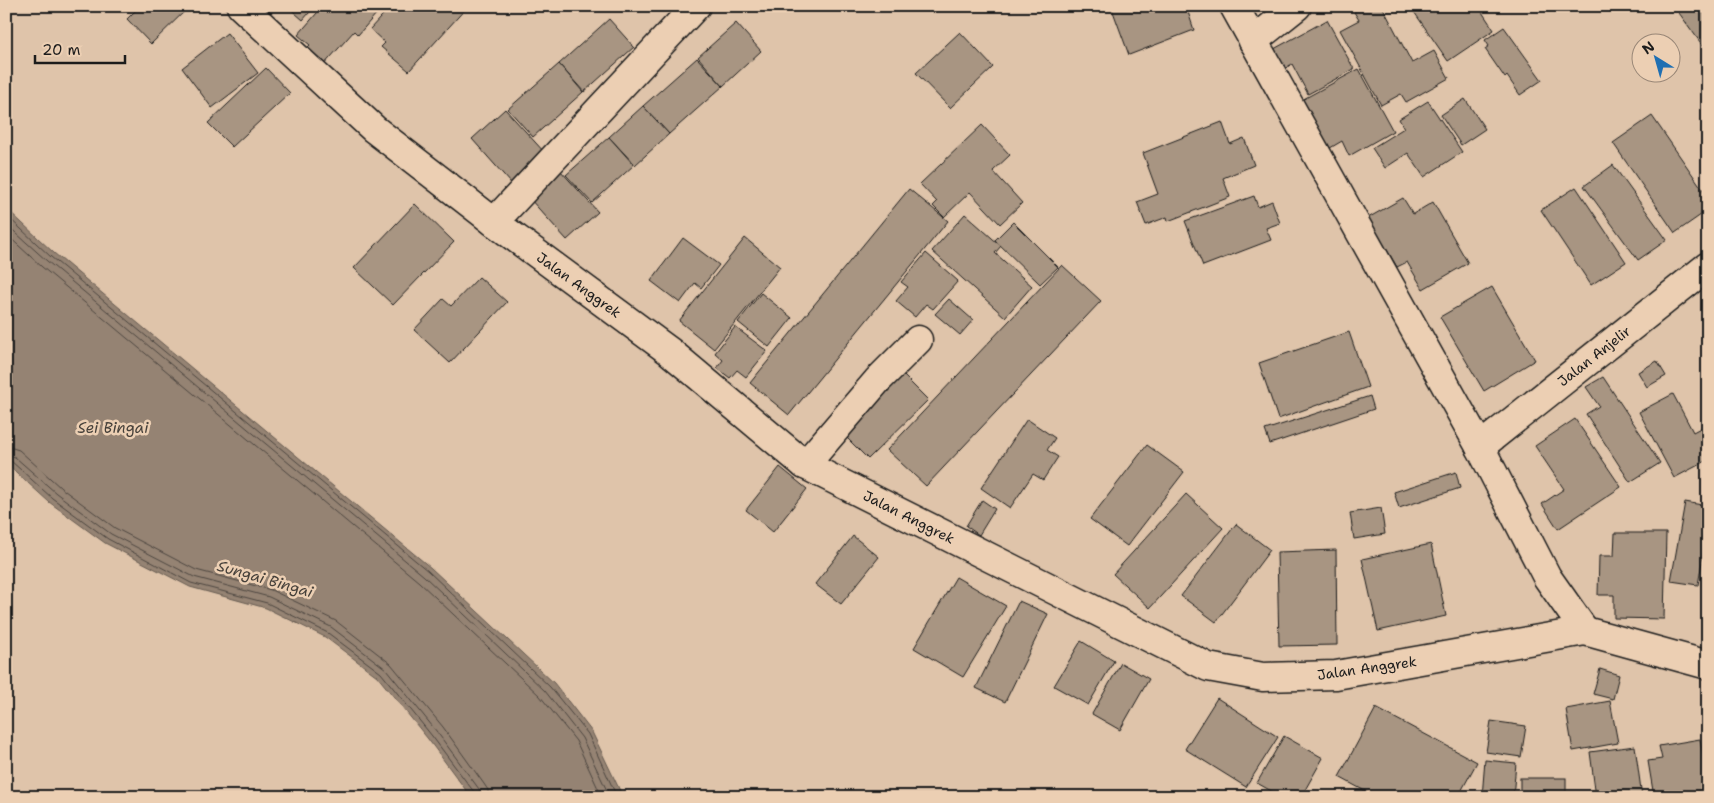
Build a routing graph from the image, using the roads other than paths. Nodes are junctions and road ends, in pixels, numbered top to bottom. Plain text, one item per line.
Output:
1 (241, 6) edge
2 (696, 6) edge
3 (1234, 6) edge
4 (1297, 6) edge
5 (1253, 41) junction
6 (494, 222) junction
7 (1708, 266) edge
8 (918, 340) dead end
9 (1480, 447) junction
10 (805, 465) junction
11 (1585, 631) junction
12 (1708, 665) edge

1 - 6 street, Jalan Anggrek
2 - 6 street
3 - 5 street
4 - 5 street
5 - 9 street
6 - 10 street, Jalan Anggrek
7 - 9 street, Jalan Anjelir
8 - 10 street
9 - 11 street
10 - 11 street, Jalan Anggrek
11 - 12 street, Jalan Anggrek

